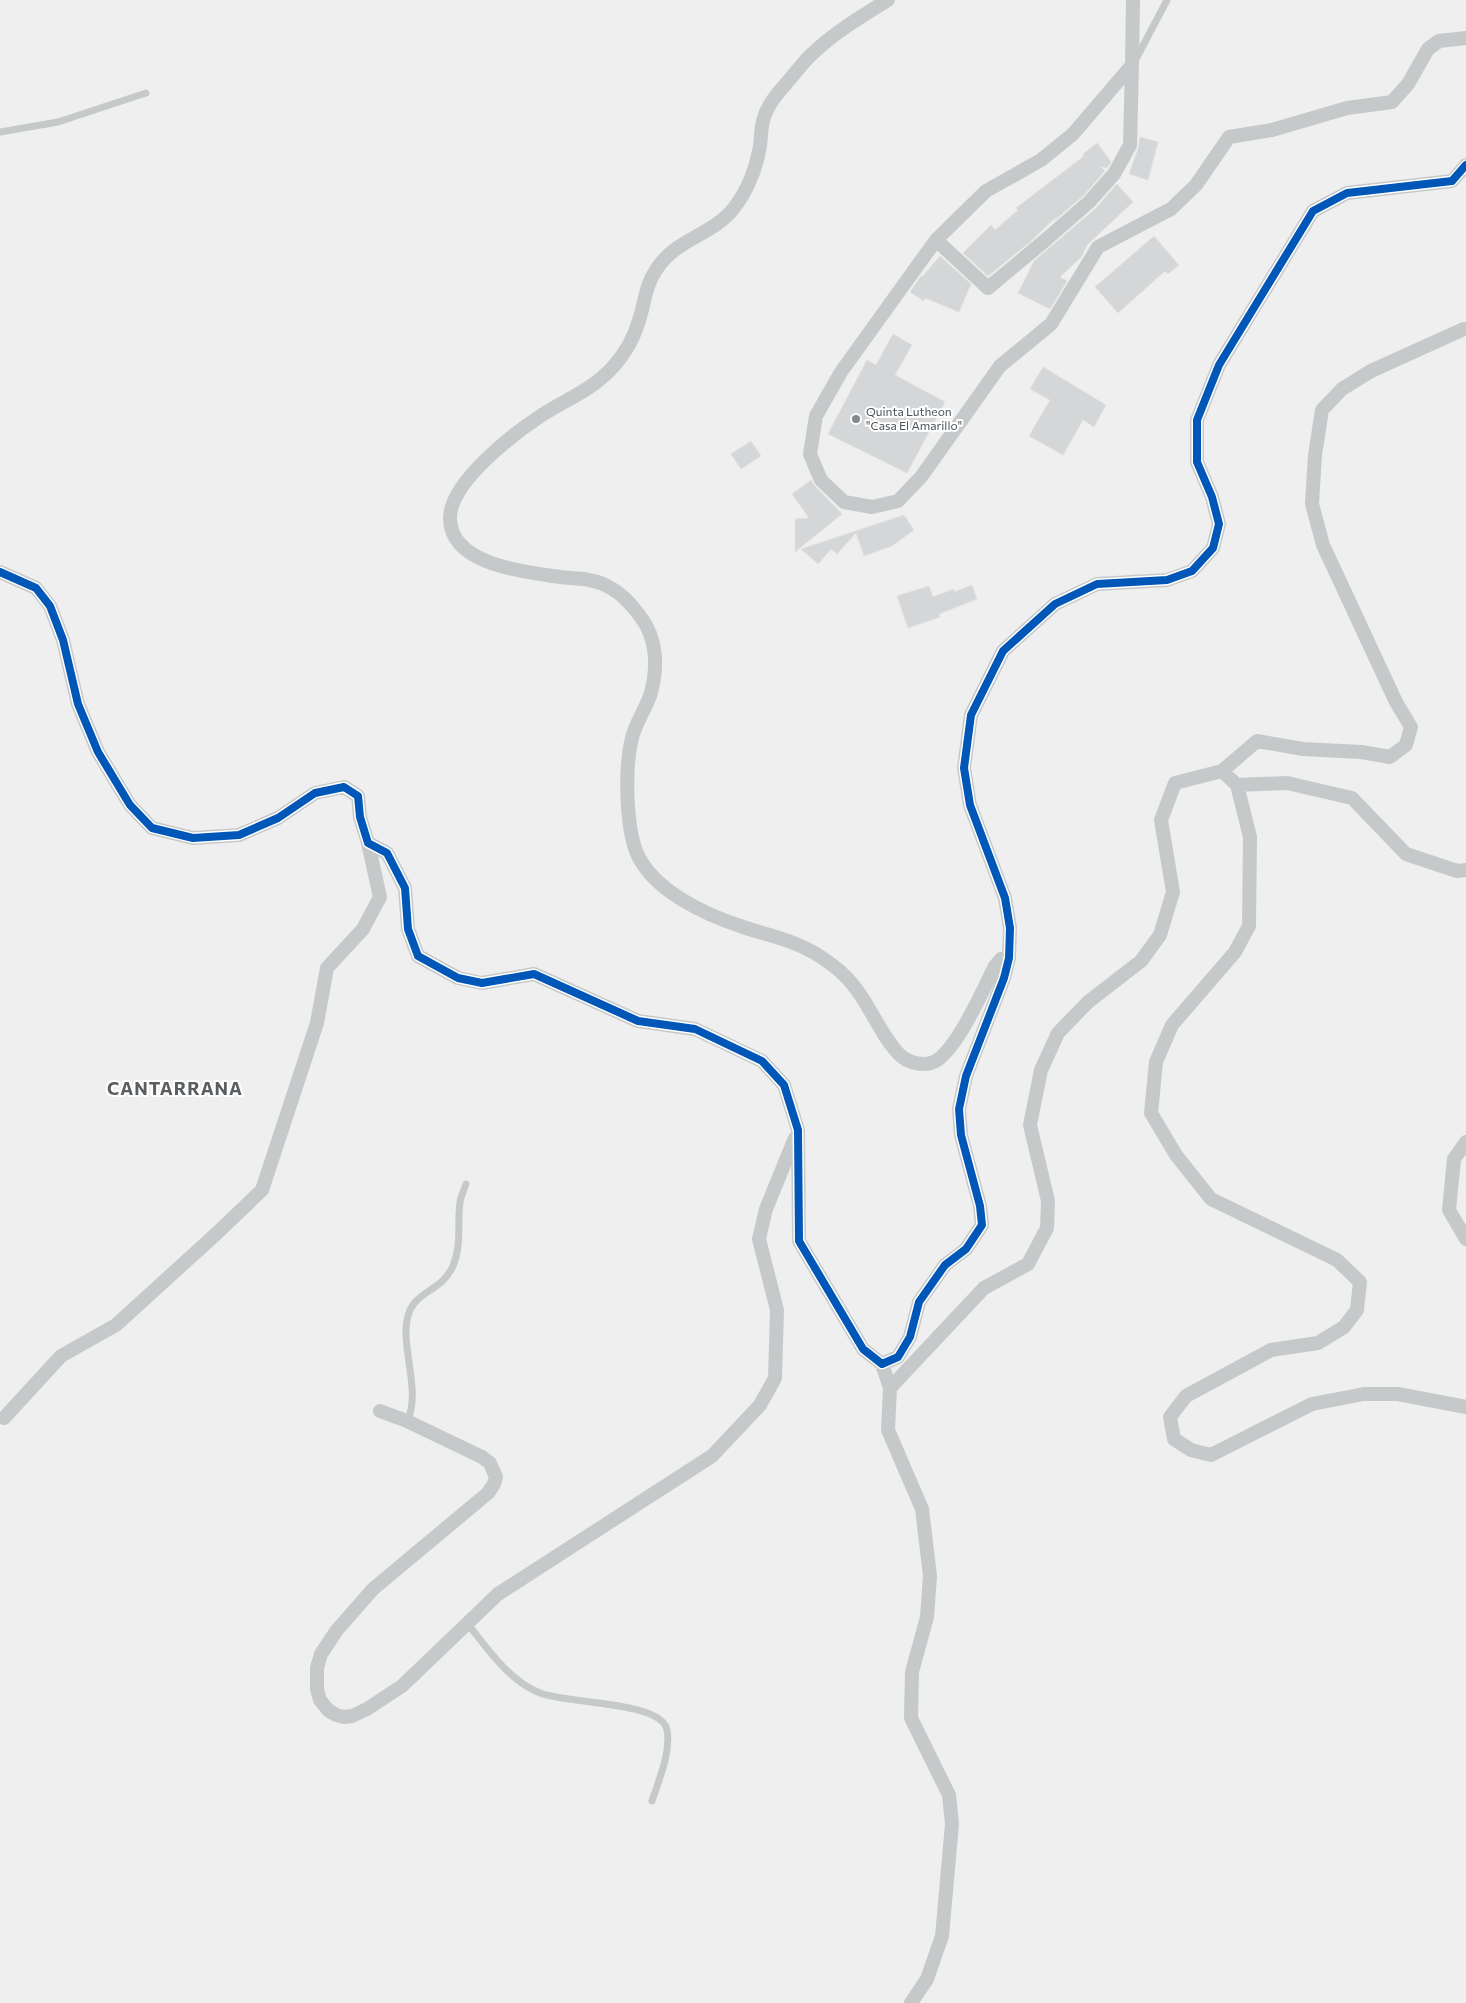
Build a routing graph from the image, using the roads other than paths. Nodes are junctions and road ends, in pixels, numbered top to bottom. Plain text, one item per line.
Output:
1 (888, 0) edge
2 (1132, 0) edge
3 (1167, 0) edge
4 (1466, 38) edge
5 (1132, 65) junction
6 (146, 93) dead end
7 (0, 132) edge
8 (1466, 165) edge
9 (936, 240) junction
10 (1464, 329) dead end
11 (0, 572) edge
12 (1222, 771) junction
13 (1237, 785) junction
14 (368, 843) junction
15 (1466, 870) edge
16 (1009, 958) junction
17 (798, 1130) junction
18 (1466, 1142) edge
19 (466, 1184) dead end
20 (1466, 1239) edge
21 (882, 1364) junction
22 (890, 1388) junction
23 (1466, 1407) edge
24 (380, 1411) dead end
25 (4, 1418) dead end
26 (406, 1421) junction
27 (466, 1623) junction
28 (652, 1800) dead end
29 (911, 2003) edge

1 - 16 street
2 - 5 street
3 - 5 lane
4 - 9 street
5 - 9 street
5 - 9 street
6 - 7 lane
8 - 16 street
10 - 12 street
11 - 14 street
12 - 13 street
12 - 22 street
13 - 15 street
13 - 23 street
14 - 17 street
14 - 25 street
16 - 21 street
17 - 21 street
17 - 27 street
18 - 20 street
19 - 26 lane
21 - 22 street
22 - 29 street
24 - 26 street
26 - 27 street
27 - 28 lane

